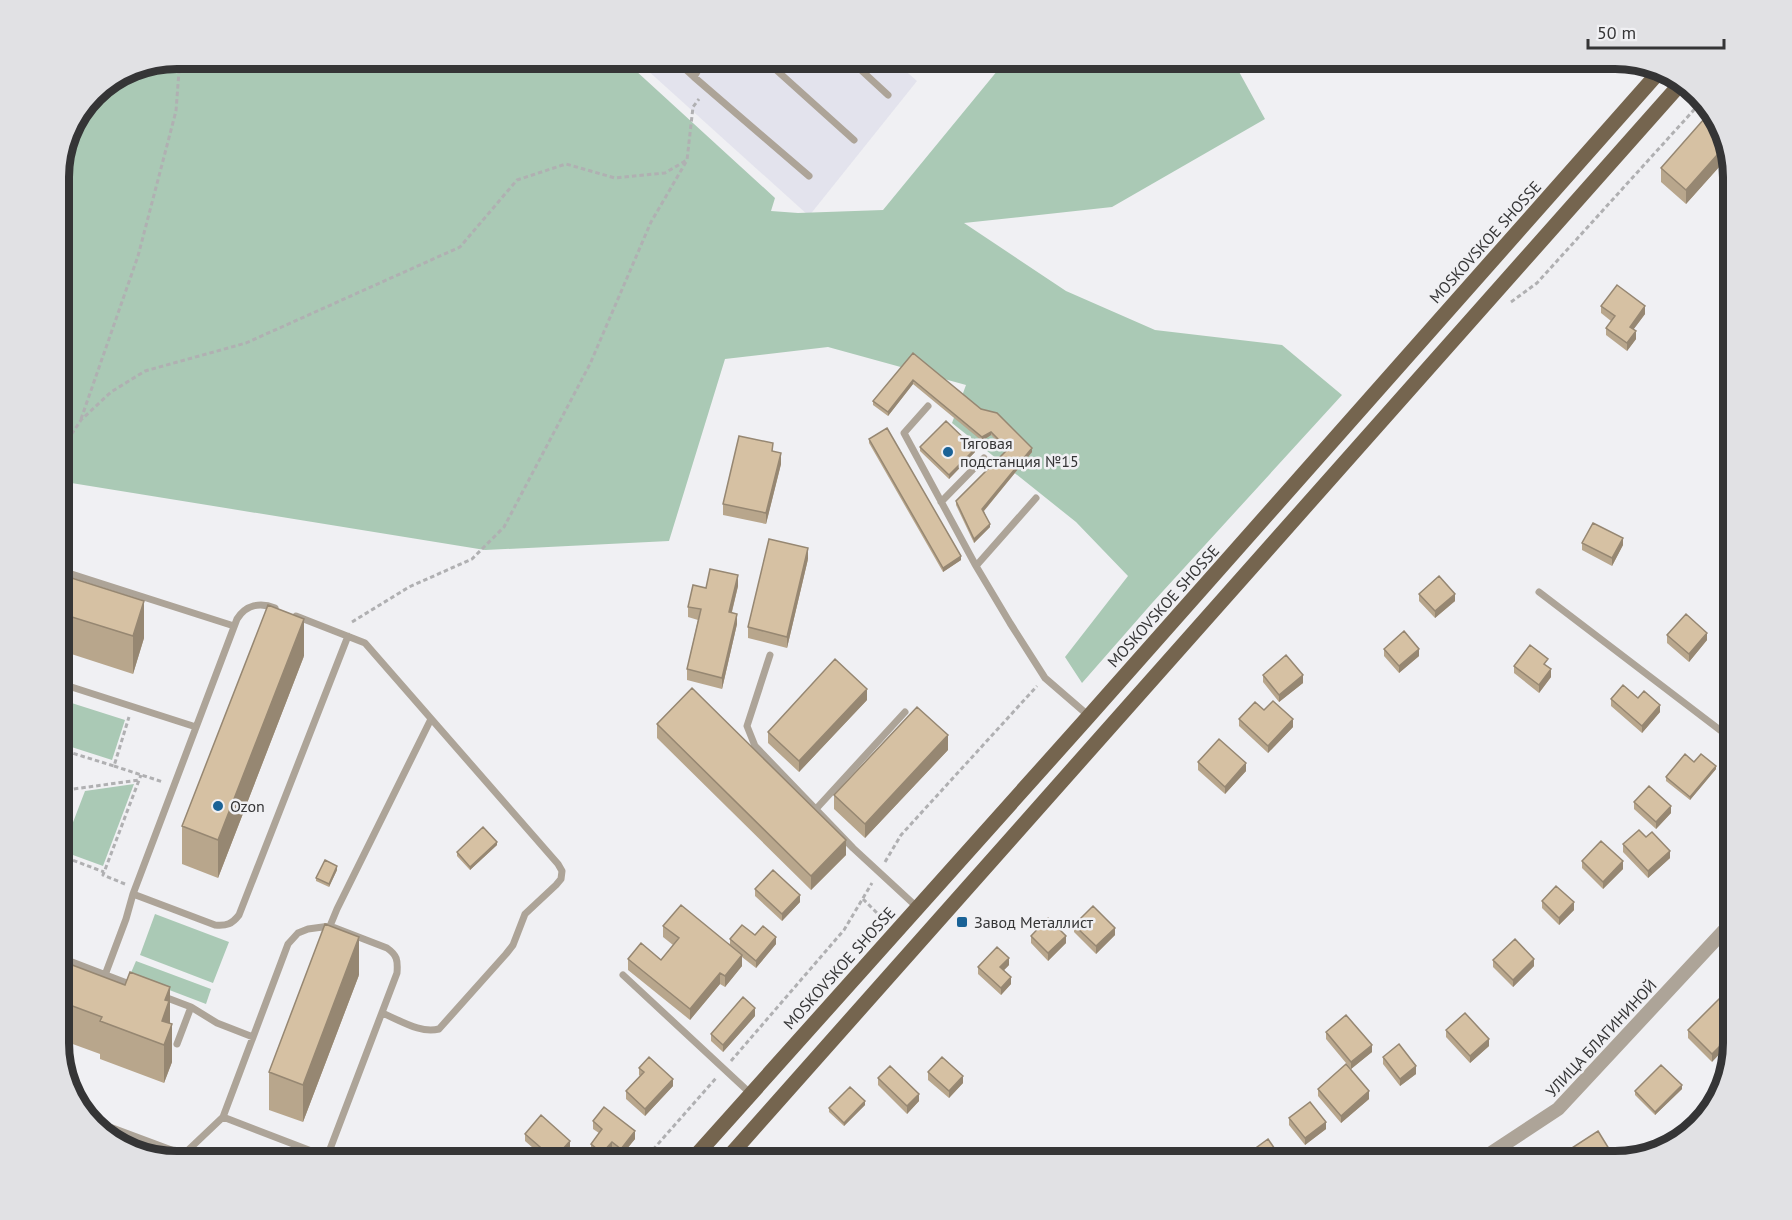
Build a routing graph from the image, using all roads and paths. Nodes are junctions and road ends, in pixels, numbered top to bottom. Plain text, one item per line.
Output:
1 (179, 69) edge
2 (685, 69) edge
3 (699, 69) edge
4 (775, 69) edge
5 (860, 69) edge
6 (694, 77) junction
7 (1655, 77) edge
8 (706, 87) junction
9 (1677, 88) edge
10 (888, 95) dead end
11 (854, 140) dead end
12 (687, 160) junction
13 (809, 176) dead end
14 (928, 406) dead end
15 (81, 420) junction
16 (69, 438) edge
17 (984, 458) dead end
18 (1036, 498) dead end
19 (941, 502) junction
20 (976, 566) junction
21 (69, 573) edge
22 (1539, 592) dead end
23 (278, 609) edge
24 (288, 613) edge
25 (352, 622) dead end
26 (234, 626) junction
27 (348, 636) junction
28 (770, 655) dead end
29 (1045, 678) junction
30 (69, 686) edge
31 (132, 707) junction
32 (904, 712) dead end
33 (1089, 716) junction
34 (431, 719) junction
35 (196, 727) junction
36 (1723, 732) edge
37 (69, 752) edge
38 (114, 766) junction
39 (141, 775) junction
40 (139, 780) junction
41 (174, 785) junction
42 (69, 790) edge
43 (816, 809) junction
44 (69, 859) edge
45 (104, 872) junction
46 (879, 873) junction
47 (134, 891) junction
48 (863, 899) junction
49 (918, 908) junction
50 (330, 926) junction
51 (881, 928) dead end
52 (1723, 933) edge
53 (69, 961) edge
54 (105, 975) junction
55 (623, 975) dead end
56 (137, 987) edge
57 (159, 995) edge
58 (191, 1007) junction
59 (382, 1013) junction
60 (253, 1037) junction
61 (177, 1044) dead end
62 (724, 1069) junction
63 (752, 1094) junction
64 (223, 1117) junction
65 (112, 1129) edge
66 (162, 1150) edge
67 (188, 1151) edge
68 (306, 1151) edge
69 (329, 1151) edge
70 (652, 1151) edge
71 (700, 1151) edge
72 (734, 1151) edge
73 (1494, 1151) edge

1 - 15 path
2 - 6 lane
3 - 6 lane
4 - 11 lane
5 - 10 lane
6 - 8 lane
7 - 33 main road, MOSKOVSKOE SHOSSE
8 - 12 path
8 - 13 lane
9 - 72 main road
12 - 15 path
12 - 25 path
14 - 19 lane
15 - 16 path
17 - 19 lane
18 - 20 lane
19 - 20 lane
20 - 29 lane
21 - 26 lane
22 - 36 lane
23 - 26 lane
24 - 27 lane
26 - 35 lane
27 - 34 lane
27 - 47 lane
28 - 43 lane
29 - 33 lane
29 - 46 path
30 - 31 lane
31 - 35 lane
31 - 38 path
32 - 43 lane
33 - 49 main road, MOSKOVSKOE SHOSSE
34 - 50 lane
34 - 59 lane
35 - 41 lane
37 - 38 path
38 - 39 path
39 - 40 path
39 - 41 path
40 - 42 path
40 - 45 path
41 - 47 lane
43 - 46 lane
44 - 45 path
45 - 47 path
46 - 48 path
46 - 49 lane
47 - 54 lane
48 - 51 path
48 - 62 path
49 - 63 main road, MOSKOVSKOE SHOSSE
50 - 59 lane
50 - 60 lane
52 - 73 street, УЛИЦА БЛАГИНИНОЙ
53 - 54 lane
54 - 56 lane
55 - 62 lane
57 - 58 lane
58 - 60 lane
58 - 61 lane
59 - 69 lane
60 - 64 lane
62 - 63 lane
62 - 70 path
63 - 71 main road, MOSKOVSKOE SHOSSE
64 - 67 lane
64 - 68 lane
65 - 66 lane

